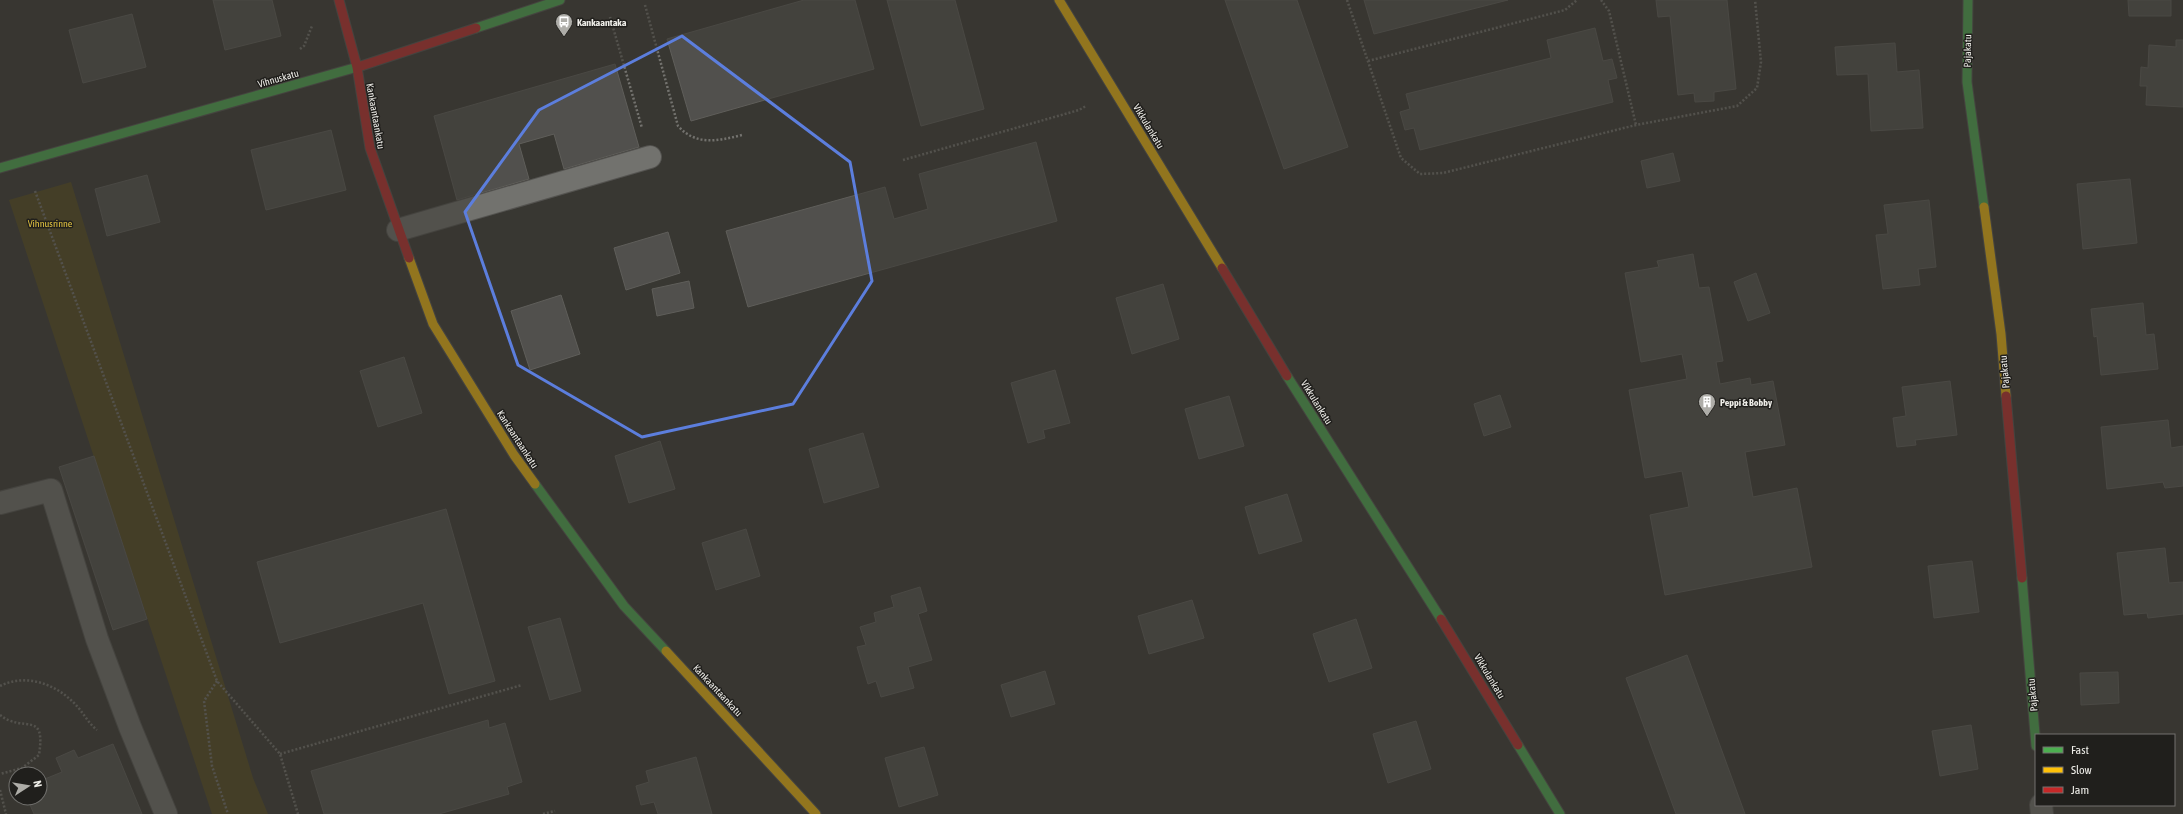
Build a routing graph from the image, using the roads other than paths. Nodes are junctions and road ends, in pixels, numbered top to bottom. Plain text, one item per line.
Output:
1 (339, 0) edge
2 (560, 0) edge
3 (1059, 0) edge
4 (1968, 0) edge
5 (356, 68) junction
6 (650, 157) road end
7 (0, 168) edge
8 (398, 230) junction
9 (0, 503) edge
10 (2035, 734) edge
11 (166, 814) edge
12 (816, 814) edge
13 (1560, 814) edge

1 - 5 street, Kankaantaankatu
2 - 5 street, Vihnuskatu
3 - 13 street, Vikkulankatu
4 - 10 street, Pajakatu
5 - 7 street, Vihnuskatu
5 - 8 street, Kankaantaankatu
6 - 8 street
8 - 12 street, Kankaantaankatu
9 - 11 street

